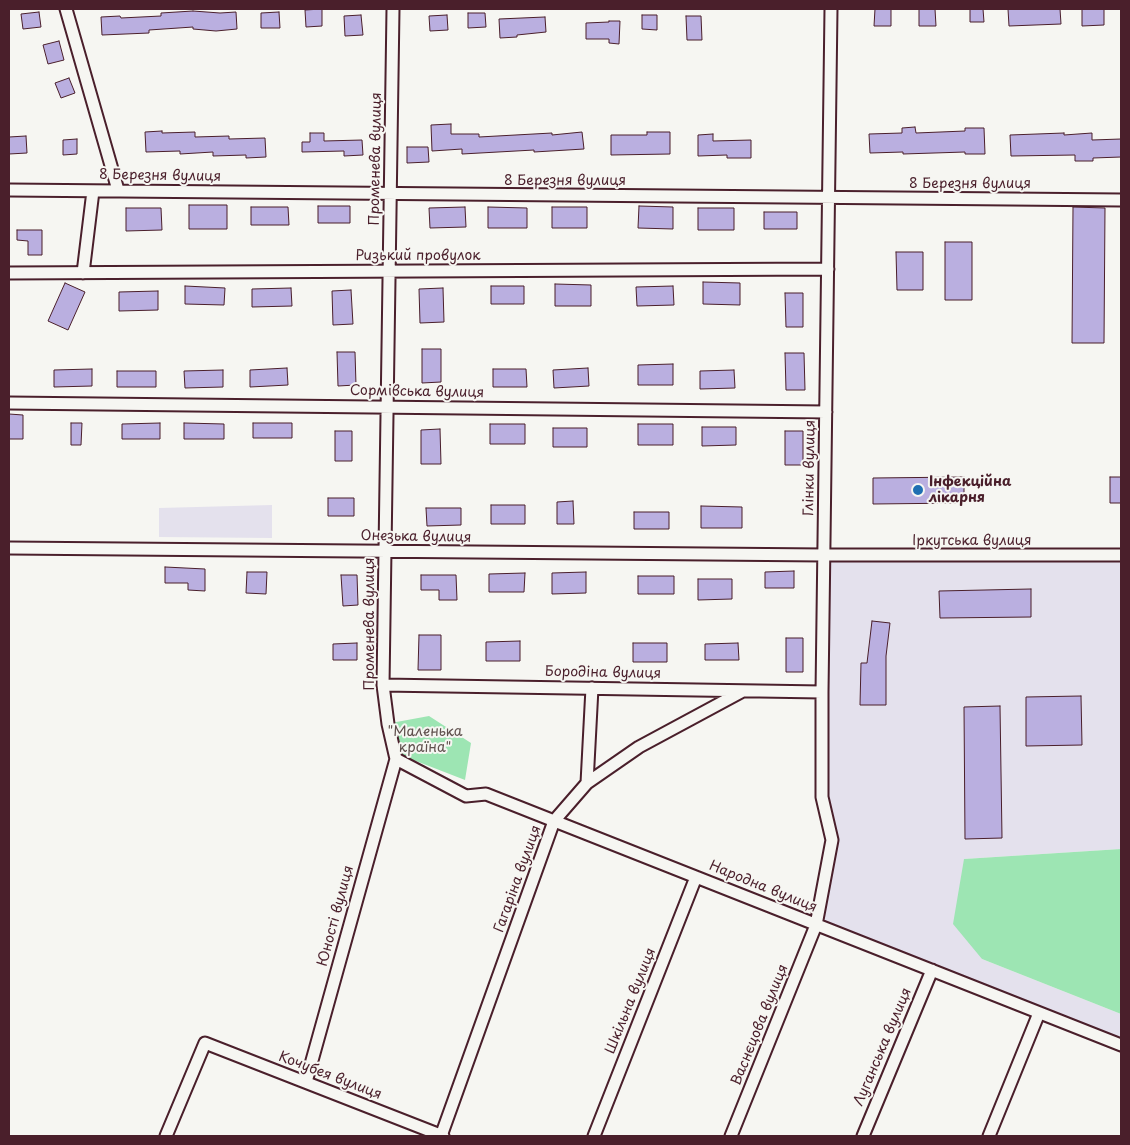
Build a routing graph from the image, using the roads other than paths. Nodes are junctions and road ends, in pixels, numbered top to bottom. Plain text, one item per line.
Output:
1 (66, 9) edge
2 (393, 9) edge
3 (831, 9) edge
4 (9, 190) edge
5 (118, 190) junction
6 (93, 191) junction
7 (390, 194) junction
8 (829, 198) junction
9 (1121, 200) edge
10 (828, 270) junction
11 (389, 271) junction
12 (9, 273) edge
13 (83, 273) junction
14 (9, 403) edge
15 (387, 407) junction
16 (826, 412) junction
17 (9, 548) edge
18 (385, 551) junction
19 (824, 556) junction
20 (1121, 556) edge
21 (383, 685) junction
22 (592, 688) junction
23 (743, 691) junction
24 (822, 692) junction
25 (396, 759) junction
26 (587, 783) junction
27 (554, 821) junction
28 (696, 877) junction
29 (816, 925) junction
30 (932, 970) junction
31 (1039, 1013) junction
32 (1121, 1045) edge
33 (306, 1082) junction
34 (166, 1136) edge
35 (442, 1136) edge
36 (594, 1136) edge
37 (731, 1136) edge
38 (863, 1136) edge
39 (990, 1136) edge

1 - 5 street
2 - 7 street, Променева вулиця
3 - 8 street, Глінки вулиця
4 - 6 street, 8 Березня вулиця
5 - 6 street, 8 Березня вулиця
5 - 7 street, 8 Березня вулиця
6 - 13 street
7 - 8 street, 8 Березня вулиця
7 - 11 street, Променева вулиця
8 - 9 street, 8 Березня вулиця
8 - 10 street, Глінки вулиця
10 - 11 street, Ризький провулок
10 - 16 street, Глінки вулиця
11 - 13 street, Ризький провулок
11 - 15 street, Променева вулиця
12 - 13 street, Ризький провулок
14 - 15 street, Сормівська вулиця
15 - 16 street, Сормівська вулиця
15 - 18 street, Променева вулиця
16 - 19 street, Глінки вулиця
17 - 18 street, Онезька вулиця
18 - 19 street, Онезька вулиця
18 - 21 street, Променева вулиця
19 - 20 street, Іркутська вулиця
19 - 24 street, Глінки вулиця
21 - 22 street, Бородіна вулиця
21 - 25 street, Променева вулиця
22 - 23 street, Бородіна вулиця
22 - 26 street
23 - 24 street, Бородіна вулиця
23 - 26 street, Гагаріна вулиця
24 - 29 street, Глінки вулиця
25 - 27 street, Народна вулиця
25 - 33 street, Юності вулиця
26 - 27 street, Гагаріна вулиця
27 - 28 street, Народна вулиця
27 - 35 street, Гагаріна вулиця
28 - 29 street, Народна вулиця
28 - 36 street, Шкільна вулиця
29 - 30 street, Народна вулиця
29 - 37 street, Васнєцова вулиця
30 - 31 street, Народна вулиця
30 - 38 street, Луганська вулиця
31 - 32 street, Народна вулиця
31 - 39 street
33 - 34 street, Кочубея вулиця
33 - 35 street, Кочубея вулиця

